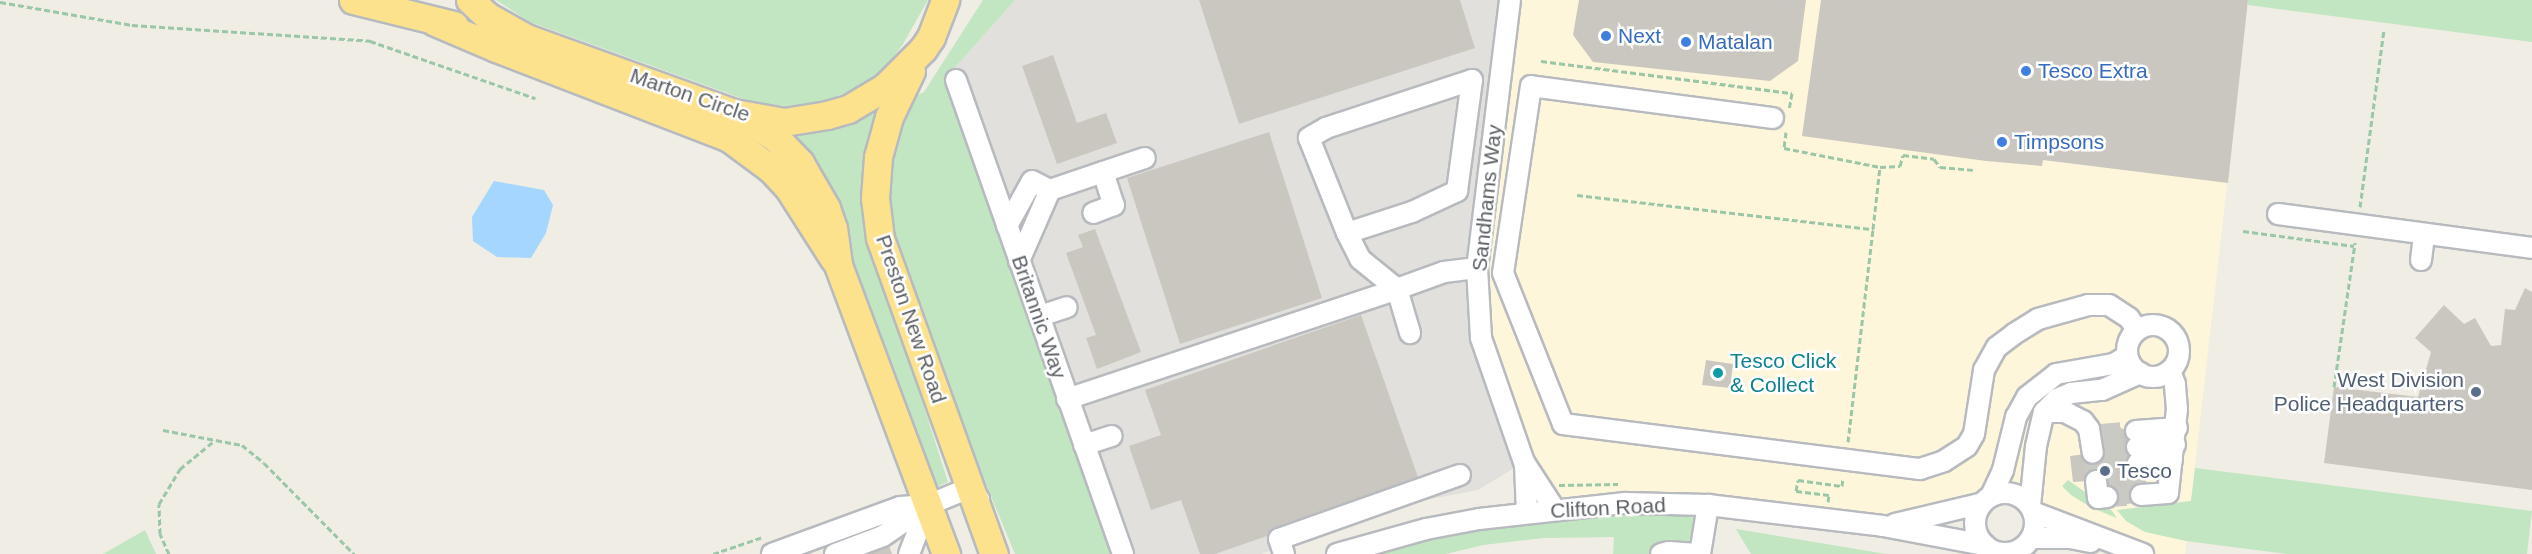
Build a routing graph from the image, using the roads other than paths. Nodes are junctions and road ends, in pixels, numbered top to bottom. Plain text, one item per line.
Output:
1 (353, 0) edge
2 (470, 0) edge
3 (945, 0) edge
4 (1510, 0) edge
5 (435, 22) junction
6 (526, 38) junction
7 (922, 49) junction
8 (956, 80) dead end
9 (734, 113) junction
10 (1773, 118) dead end
11 (1145, 158) dead end
12 (1103, 172) junction
13 (1050, 190) junction
14 (1094, 213) dead end
15 (2278, 214) dead end
16 (1007, 226) junction
17 (1347, 233) junction
18 (2424, 234) junction
19 (2532, 248) edge
20 (2421, 260) dead end
21 (1020, 261) junction
22 (838, 265) junction
23 (1477, 268) junction
24 (1397, 289) junction
25 (1067, 307) dead end
26 (1040, 316) junction
27 (2137, 330) junction
28 (1410, 333) dead end
29 (2127, 356) junction
30 (2170, 371) junction
31 (2140, 373) junction
32 (1066, 399) junction
33 (2044, 412) junction
34 (1112, 435) dead end
35 (2096, 444) tunnel mouth
36 (2175, 444) junction
37 (1084, 445) junction
38 (1524, 462) junction
39 (1460, 475) dead end
40 (2096, 481) tunnel mouth
41 (969, 488) junction
42 (2141, 495) tunnel mouth
43 (2107, 497) dead end
44 (1987, 500) junction
45 (928, 505) junction
46 (1708, 505) junction
47 (2032, 509) junction
48 (1555, 510) junction
49 (1527, 513) junction
50 (1883, 526) junction
51 (2031, 538) junction
52 (1985, 545) junction
53 (772, 554) edge
54 (835, 554) edge
55 (909, 554) edge
56 (946, 554) edge
57 (994, 554) edge
58 (1007, 554) edge
59 (1123, 554) edge
60 (1284, 554) edge
61 (1337, 554) edge
62 (1661, 554) edge
63 (1700, 554) edge
64 (2144, 554) edge

1 - 5 highway
2 - 6 highway, Marton Circle
3 - 7 highway, Marton Circle
4 - 23 street, Sandhams Way
5 - 6 highway
5 - 22 highway
6 - 9 highway, Marton Circle
7 - 9 highway, Marton Circle
7 - 41 highway, Preston New Road
8 - 16 street, Britannic Way
9 - 22 highway
10 - 27 street
11 - 12 street
12 - 13 street
12 - 14 street
13 - 16 street
13 - 21 street
15 - 18 street
16 - 21 street, Britannic Way
17 - 17 street
17 - 24 street
18 - 19 street
18 - 20 street
21 - 26 street, Britannic Way
22 - 45 highway
23 - 24 street
23 - 38 street, Sandhams Way
24 - 28 street
24 - 32 street
25 - 26 street
26 - 32 street, Britannic Way
27 - 29 street
27 - 30 street
29 - 31 street
29 - 44 street
30 - 31 street
30 - 36 street
31 - 33 street
32 - 37 street, Britannic Way
33 - 35 street
33 - 47 street
34 - 37 street
36 - 36 street
36 - 42 street
37 - 59 street, Britannic Way
38 - 48 street, Sandhams Way
38 - 49 street, Sandhams Way
39 - 60 street
40 - 43 street
41 - 45 street
41 - 57 highway, Preston New Road
41 - 58 street
44 - 47 street, Clifton Road
44 - 50 street, Clifton Road
44 - 52 street
45 - 53 street
45 - 54 street
45 - 55 street
45 - 56 highway
46 - 48 street, Clifton Road
46 - 50 street, Clifton Road
46 - 63 street
47 - 51 street
47 - 64 street, Clifton Road
48 - 49 street, Clifton Road
49 - 61 street, Clifton Road
50 - 52 street, Clifton Road
51 - 52 street, Clifton Road
51 - 64 street, Clifton Road
62 - 63 street

